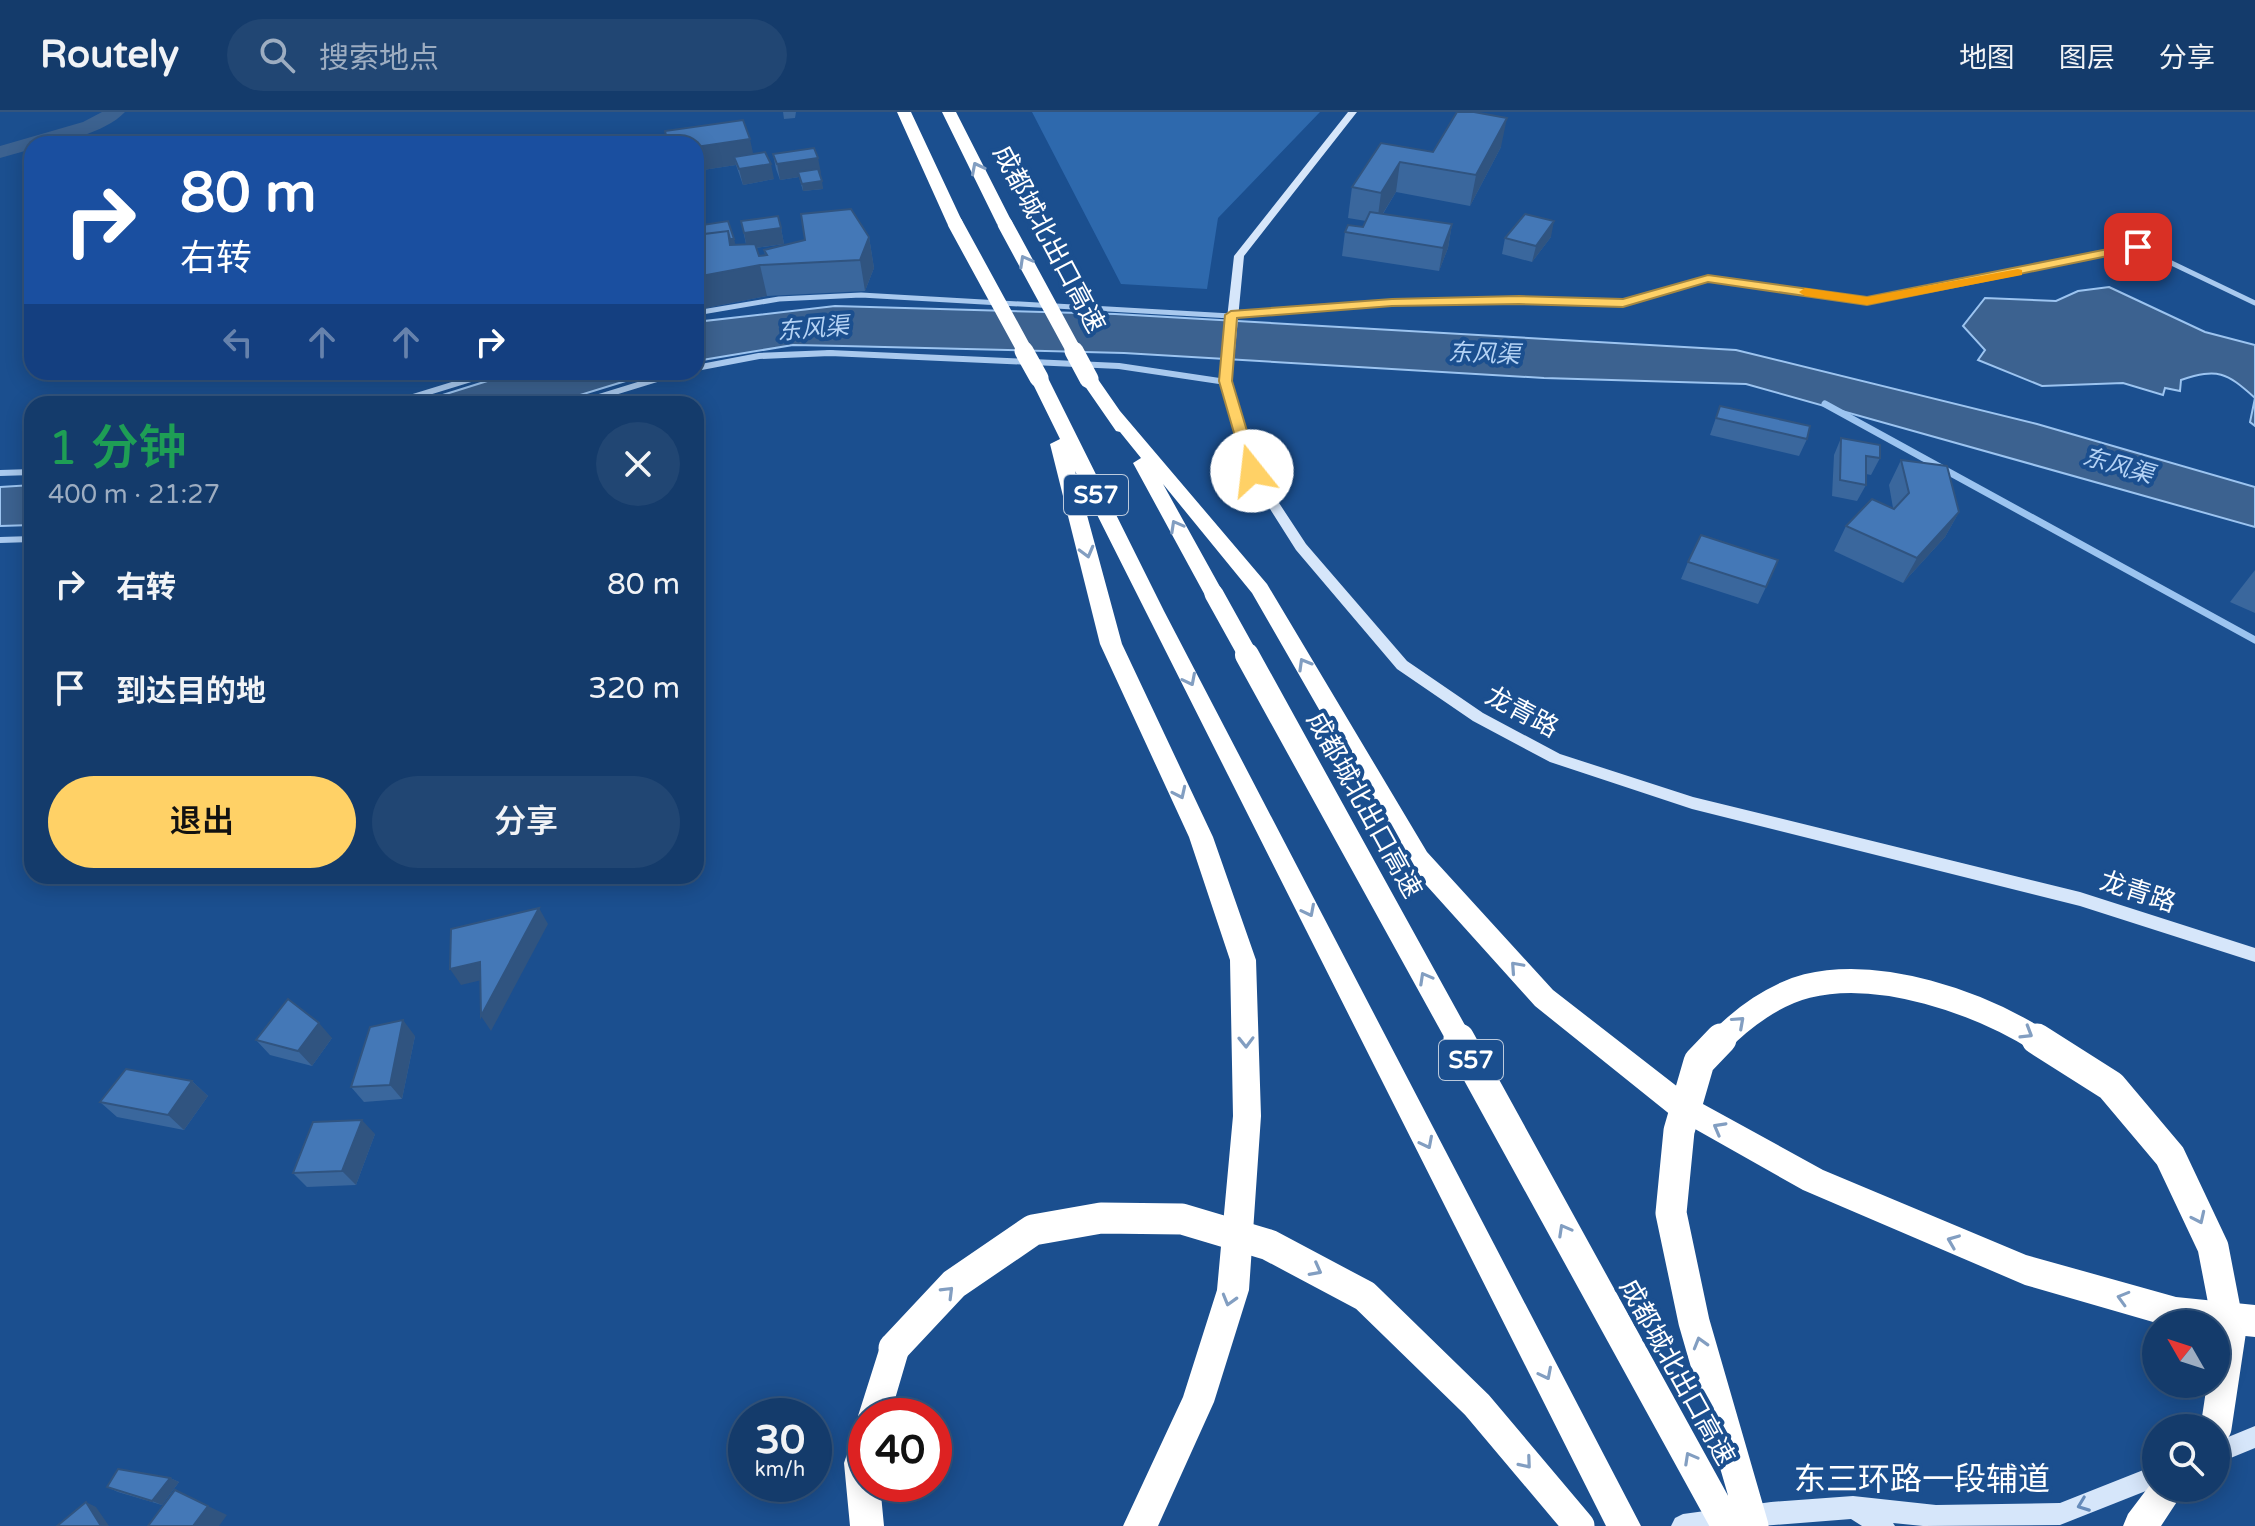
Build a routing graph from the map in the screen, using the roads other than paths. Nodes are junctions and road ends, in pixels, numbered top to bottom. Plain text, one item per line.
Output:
1 (904, 112) edge
2 (949, 112) edge
3 (1353, 112) edge
4 (2255, 303) edge
5 (704, 312) edge
6 (1231, 315) junction
7 (704, 366) edge
8 (468, 380) edge
9 (654, 380) edge
10 (1226, 381) junction
11 (1042, 387) junction
12 (416, 396) edge
13 (602, 396) edge
14 (1116, 415) junction
15 (24, 472) edge
16 (0, 473) edge
17 (24, 539) edge
18 (0, 540) edge
19 (2255, 955) edge
20 (2255, 1321) edge
21 (879, 1398) edge
22 (2218, 1414) edge
23 (2255, 1437) edge
24 (2230, 1447) edge
25 (2142, 1482) edge
26 (865, 1502) edge
27 (2158, 1502) edge
28 (1853, 1507) junction
29 (867, 1526) edge
30 (1140, 1526) edge
31 (1579, 1526) edge
32 (1624, 1526) edge
33 (1683, 1526) edge
34 (1727, 1526) edge
35 (1753, 1526) edge
36 (1883, 1526) edge
37 (2140, 1526) edge

1 - 11 highway, S57, bridge
14 -> 2 highway, 成都城北出口高速 / S57, bridge
3 - 6 street, 龙青路
4 - 6 street
5 - 6 street
6 - 10 street, 龙青路
7 - 10 street
8 - 12 street
9 - 13 street
10 - 19 street, 龙青路
11 -> 30 highway
11 -> 32 highway, S57
20 -> 14 highway
34 -> 14 highway, 成都城北出口高速 / S57, bridge
15 - 16 street
17 - 18 street
21 -> 31 highway, bridge
35 -> 22 highway, bridge
23 - 24 street
25 -> 28 street, 东三环路一段辅道
26 - 29 highway
27 - 37 highway
28 - 33 street, 东三环路一段辅道
28 - 36 street

